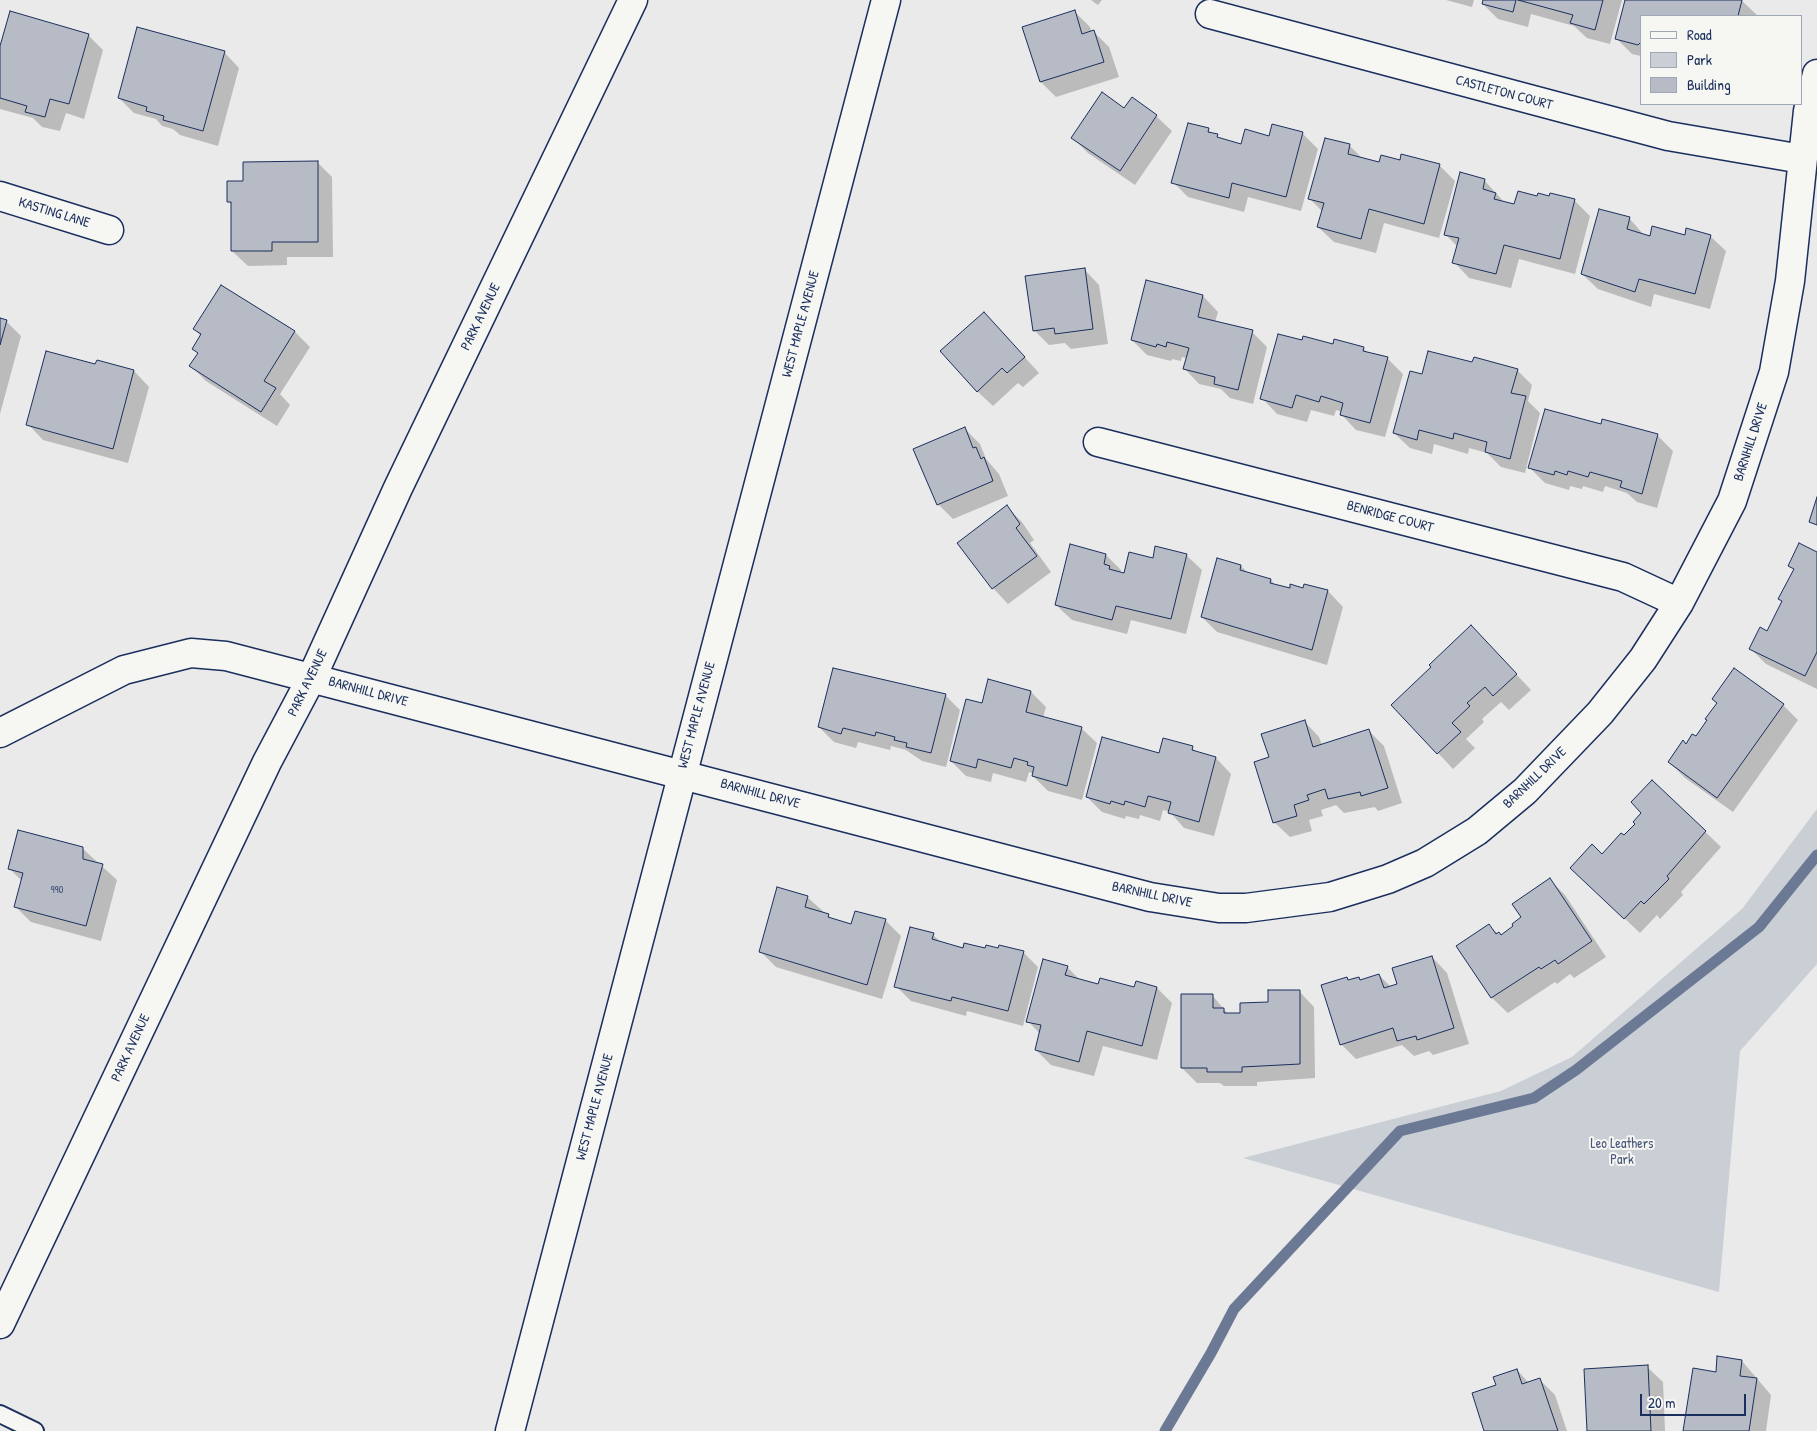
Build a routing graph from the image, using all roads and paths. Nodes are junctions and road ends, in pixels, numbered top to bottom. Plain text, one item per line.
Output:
1 (633, 0) edge
2 (886, 0) edge
3 (1210, 14) dead end
4 (1817, 74) edge
5 (1802, 159) junction
6 (0, 196) edge
7 (109, 230) dead end
8 (1098, 442) dead end
9 (1679, 603) junction
10 (312, 677) junction
11 (0, 733) edge
12 (682, 774) junction
13 (0, 1324) edge
14 (0, 1414) edge
15 (35, 1431) edge
16 (510, 1431) edge

1 - 10 street, PARK AVENUE
2 - 12 street, WEST MAPLE AVENUE
3 - 5 street, CASTLETON COURT
4 - 5 street, BARNHILL DRIVE
5 - 9 street, BARNHILL DRIVE
6 - 7 street, KASTING LANE
8 - 9 street, BENRIDGE COURT
9 - 12 street, BARNHILL DRIVE
10 - 11 street, BARNHILL DRIVE
10 - 12 street, BARNHILL DRIVE
10 - 13 street, PARK AVENUE
12 - 16 street, WEST MAPLE AVENUE
14 - 15 lane

